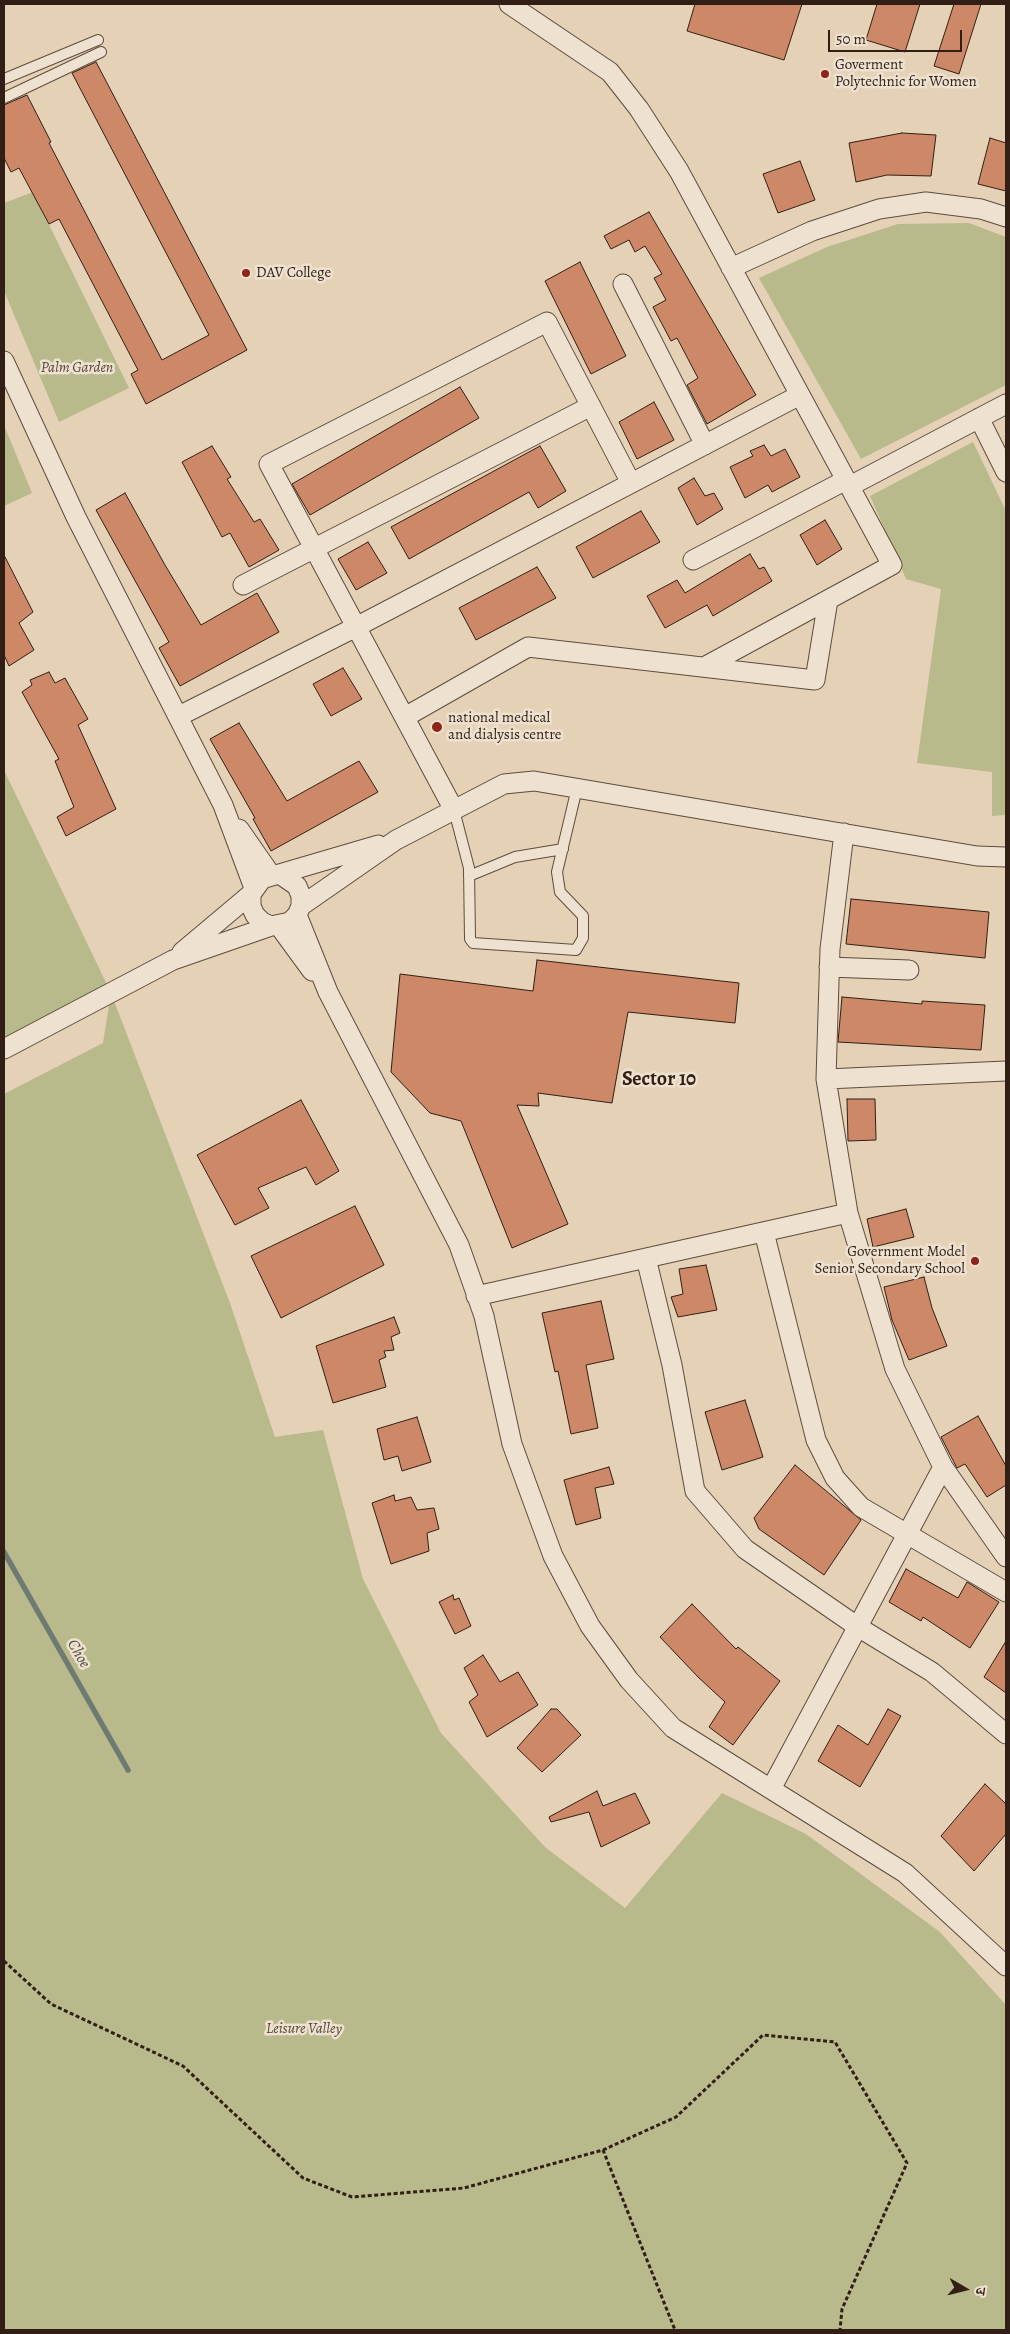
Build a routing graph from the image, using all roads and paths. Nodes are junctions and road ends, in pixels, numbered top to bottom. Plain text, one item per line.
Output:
1 (509, 4) edge
2 (98, 40) dead end
3 (101, 52) dead end
4 (4, 79) edge
5 (4, 98) edge
6 (1006, 217) edge
7 (731, 268) junction
8 (622, 284) dead end
9 (4, 362) edge
10 (800, 395) junction
11 (1006, 404) edge
12 (591, 406) junction
13 (979, 418) junction
14 (705, 445) junction
15 (1006, 472) edge
16 (631, 483) junction
17 (848, 483) junction
18 (314, 548) junction
19 (693, 560) dead end
20 (243, 585) dead end
21 (828, 600) junction
22 (356, 627) junction
23 (704, 667) junction
24 (179, 716) junction
25 (404, 718) junction
26 (576, 788) junction
27 (223, 805) junction
28 (454, 810) junction
29 (844, 833) junction
30 (396, 840) junction
31 (563, 849) junction
32 (1006, 856) edge
33 (276, 875) junction
34 (469, 876) junction
35 (252, 891) junction
36 (299, 910) junction
37 (275, 926) junction
38 (173, 960) junction
39 (829, 967) junction
40 (909, 970) dead end
41 (328, 992) junction
42 (4, 1049) edge
43 (1006, 1071) edge
44 (826, 1078) junction
45 (848, 1213) junction
46 (764, 1232) junction
47 (646, 1258) junction
48 (476, 1296) junction
49 (942, 1467) junction
50 (907, 1534) junction
51 (1006, 1558) edge
52 (1006, 1592) edge
53 (858, 1627) junction
54 (1006, 1734) edge
55 (771, 1789) junction
56 (4, 1961) edge
57 (1006, 1966) edge
58 (603, 2150) junction
59 (675, 2330) edge
60 (840, 2330) edge

1 - 7 street
2 - 4 lane
3 - 5 lane
6 - 7 street
7 - 10 street
8 - 14 street
9 - 24 street
10 - 14 street
10 - 17 street
11 - 13 street
12 - 16 street
12 - 18 street
12 - 18 street
13 - 15 street
13 - 17 street
14 - 16 street
16 - 22 street
17 - 19 street
17 - 21 street
18 - 20 street
18 - 22 street
21 - 23 street
21 - 23 street
22 - 24 street
22 - 25 street
23 - 25 street
24 - 27 street
25 - 28 street
26 - 28 street
26 - 29 street
26 - 31 lane
27 - 33 street
27 - 35 street
28 - 30 street
28 - 34 lane
29 - 32 street
29 - 39 street
30 - 33 street
30 - 36 street
31 - 34 lane
31 - 34 lane
33 - 35 street
33 - 36 street
35 - 37 street
35 - 38 street
36 - 37 street
36 - 41 street
37 - 38 street
37 - 41 street
38 - 42 street
39 - 40 street
39 - 44 street
41 - 48 street
43 - 44 street
44 - 45 street
45 - 46 street
45 - 49 street
46 - 47 street
46 - 50 street
47 - 48 street
47 - 53 street
48 - 55 street
49 - 50 street
49 - 51 street
50 - 52 street
50 - 53 street
53 - 54 street
53 - 55 street
55 - 57 street
56 - 58 path
58 - 59 path
58 - 60 path

